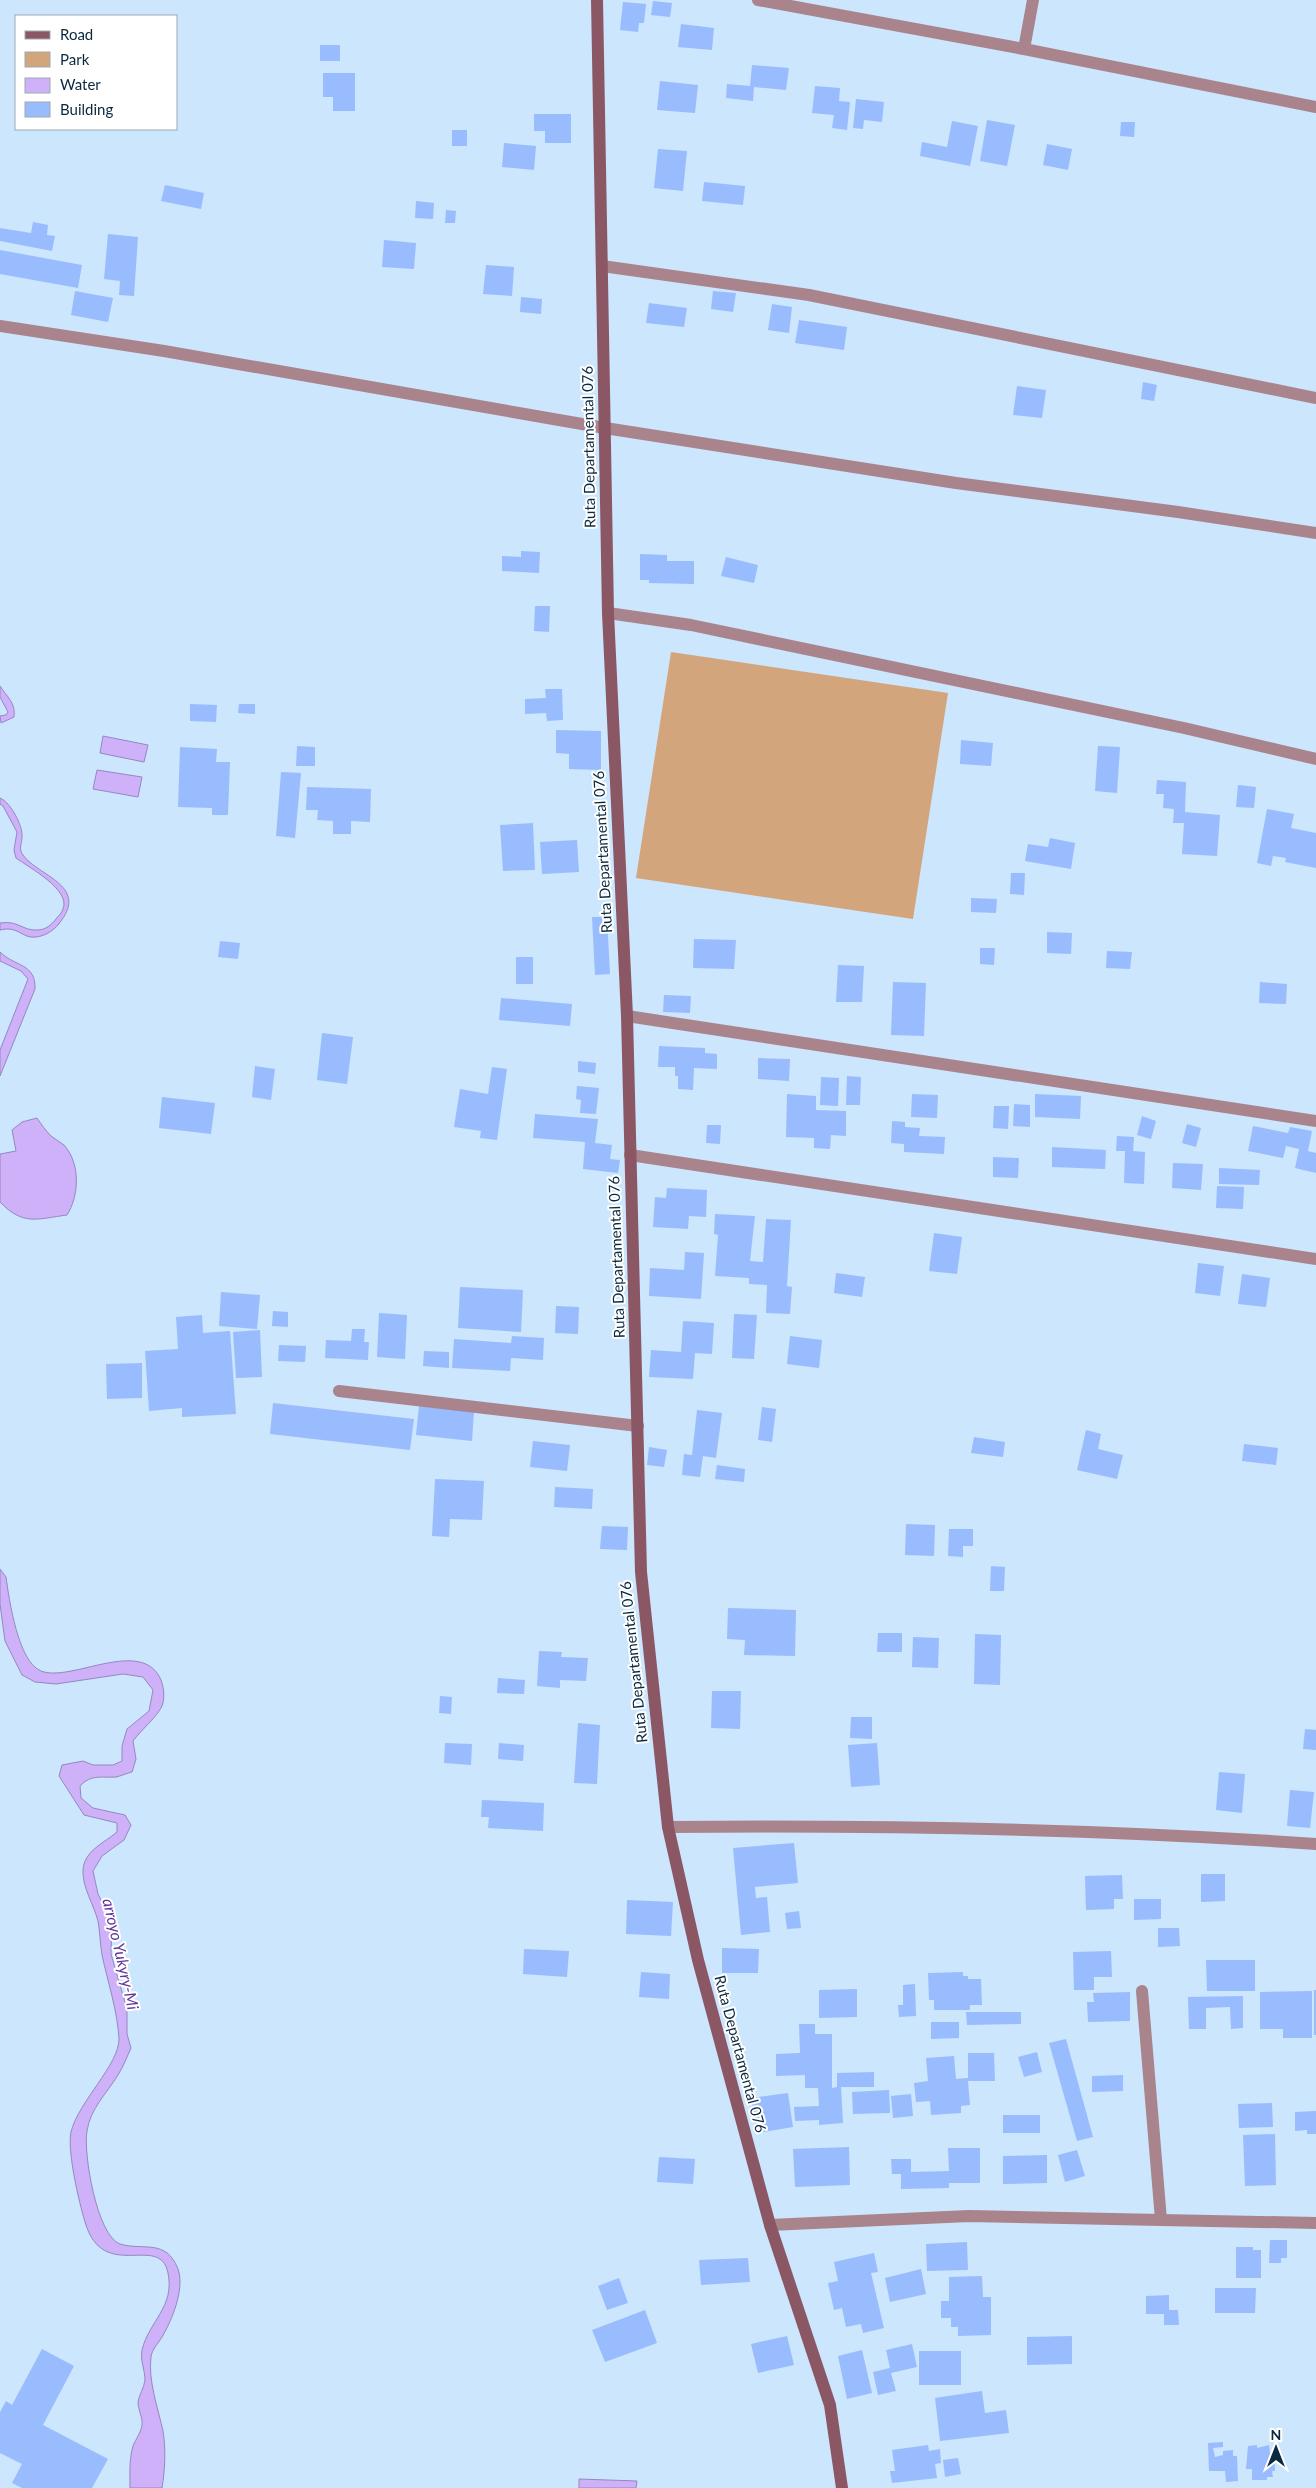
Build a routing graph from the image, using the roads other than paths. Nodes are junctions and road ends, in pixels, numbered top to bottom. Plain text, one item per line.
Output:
1 (597, 0) edge
2 (758, 0) edge
3 (1033, 0) edge
4 (800, 4) edge
5 (1024, 49) junction
6 (1316, 107) edge
7 (602, 266) junction
8 (0, 326) edge
9 (1316, 398) edge
10 (605, 428) junction
11 (1316, 533) edge
12 (608, 613) junction
13 (1316, 759) edge
14 (627, 1016) junction
15 (1316, 1121) edge
16 (630, 1155) junction
17 (1316, 1259) edge
18 (339, 1391) dead end
19 (638, 1426) junction
20 (668, 1827) junction
21 (1316, 1844) edge
22 (1142, 1991) dead end
23 (1161, 2220) junction
24 (1316, 2223) edge
25 (770, 2225) junction
26 (842, 2488) edge

1 - 7 main road, Ruta Departamental 076
2 - 4 street
3 - 5 street
4 - 5 street
5 - 6 street
7 - 9 street
7 - 10 main road, Ruta Departamental 076
8 - 10 street
10 - 11 street
10 - 12 main road, Ruta Departamental 076
12 - 13 street
12 - 14 main road, Ruta Departamental 076
14 - 15 street
14 - 16 main road, Ruta Departamental 076
16 - 17 street
16 - 19 main road, Ruta Departamental 076
18 - 19 street
19 - 20 main road, Ruta Departamental 076
20 - 21 street
20 - 25 main road, Ruta Departamental 076
22 - 23 street
23 - 24 street
23 - 25 street
25 - 26 main road, Ruta Departamental 076

